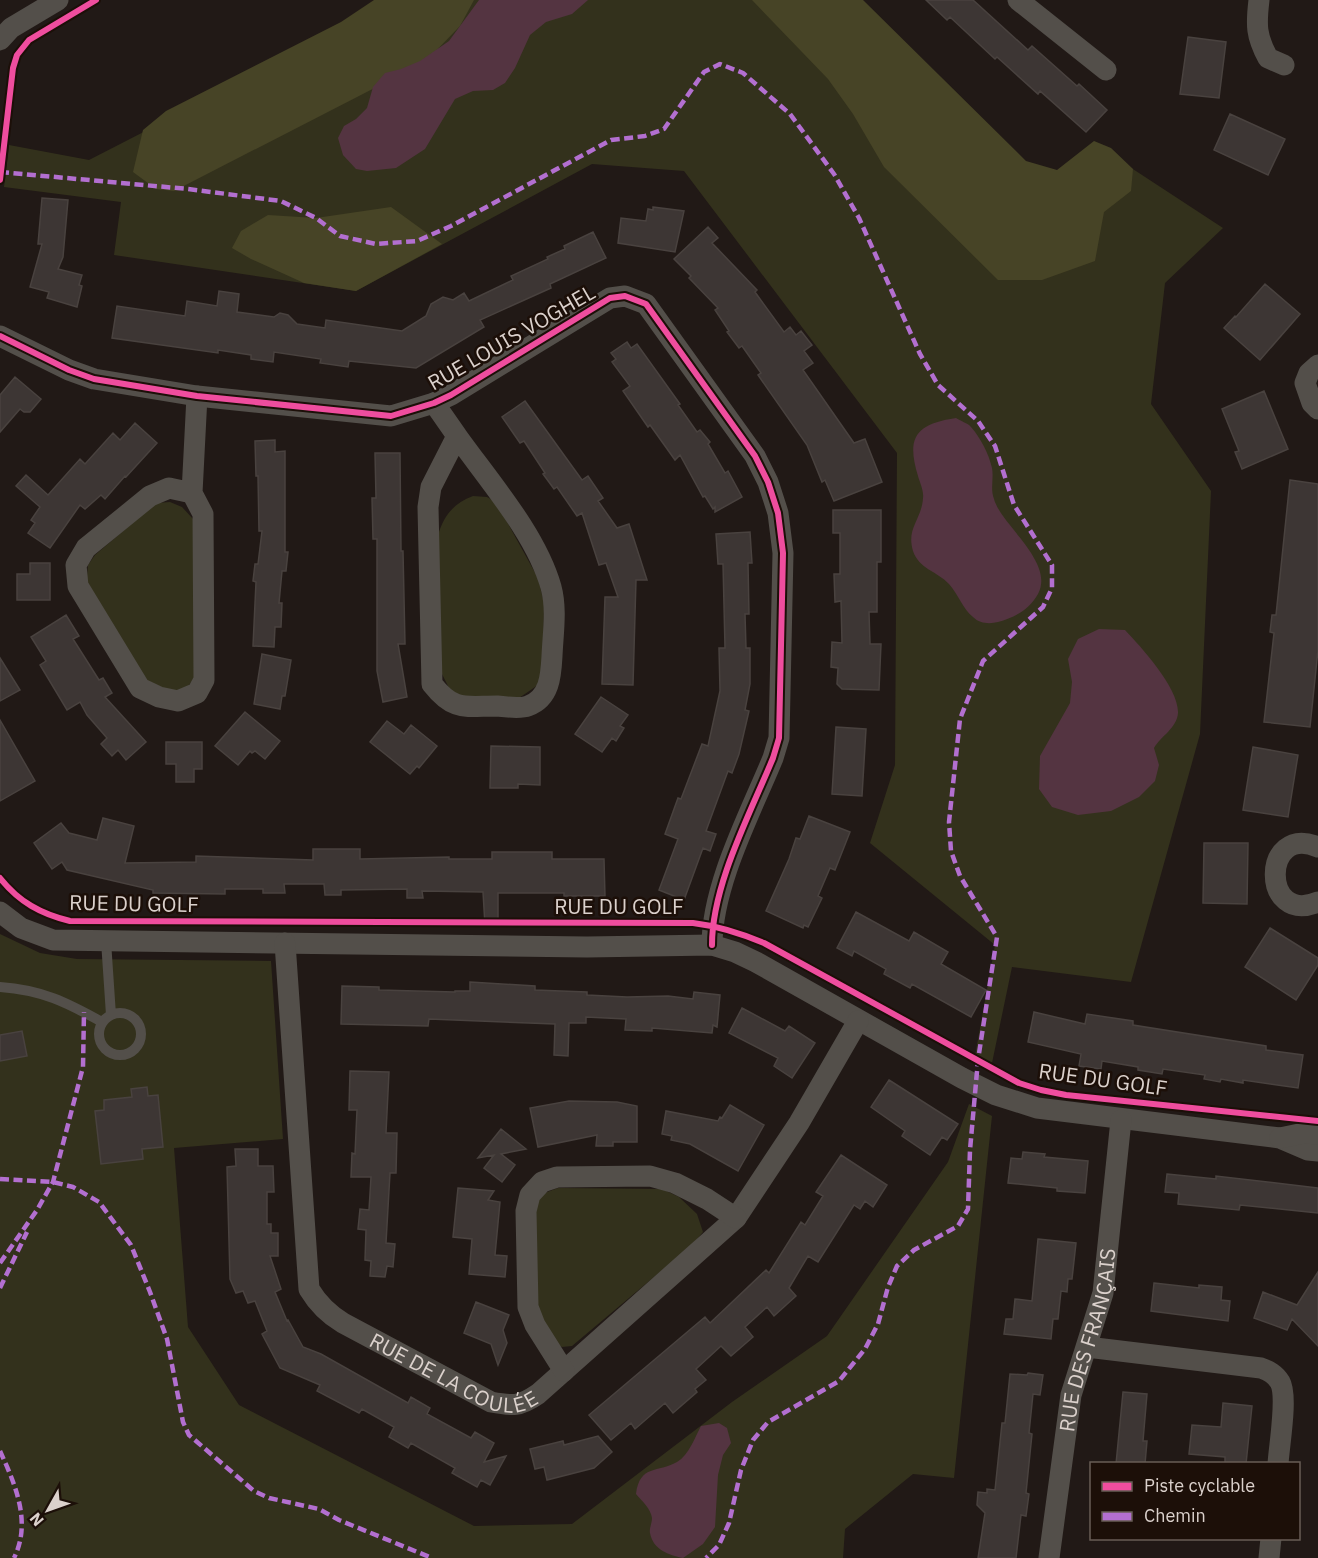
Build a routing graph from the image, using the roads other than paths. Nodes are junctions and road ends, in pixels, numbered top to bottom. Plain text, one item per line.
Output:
1 (58, 0) edge
2 (1259, 0) edge
3 (1021, 1) edge
4 (0, 40) edge
5 (1284, 65) dead end
6 (1106, 70) dead end
7 (0, 336) edge
8 (1318, 365) edge
9 (197, 396) junction
10 (434, 403) junction
11 (1318, 409) edge
12 (457, 436) junction
13 (192, 493) junction
14 (1317, 845) edge
15 (1318, 902) edge
16 (0, 912) edge
17 (106, 941) junction
18 (285, 943) junction
19 (712, 945) junction
20 (0, 987) edge
21 (858, 1021) junction
22 (1121, 1120) junction
23 (1318, 1134) edge
24 (1280, 1138) junction
25 (1318, 1151) edge
26 (736, 1218) junction
27 (1087, 1347) junction
28 (564, 1371) junction
29 (1278, 1462) edge
30 (1271, 1540) edge
31 (1049, 1558) edge
32 (1269, 1558) edge

1 - 4 street
2 - 5 street
3 - 6 street
7 - 9 street, RUE LOUIS VOGHEL
8 - 11 street
9 - 10 street, RUE LOUIS VOGHEL
9 - 13 street
10 - 12 street
10 - 19 street, RUE LOUIS VOGHEL
12 - 12 street
13 - 13 street
14 - 15 street
16 - 17 street, RUE DU GOLF
17 - 18 street, RUE DU GOLF
17 - 20 lane
18 - 19 street, RUE DU GOLF
18 - 28 street, RUE DE LA COULÉE
19 - 21 street, RUE DU GOLF
21 - 22 street, RUE DU GOLF
21 - 26 street, RUE DE LA COULÉE
22 - 24 street, RUE DU GOLF
22 - 27 street, RUE DES FRANÇAIS
23 - 24 street, RUE DU GOLF
24 - 25 street, RUE DU GOLF
26 - 28 street, RUE DE LA COULÉE
26 - 28 street
27 - 29 street
27 - 31 street, RUE DES FRANÇAIS
30 - 32 street

